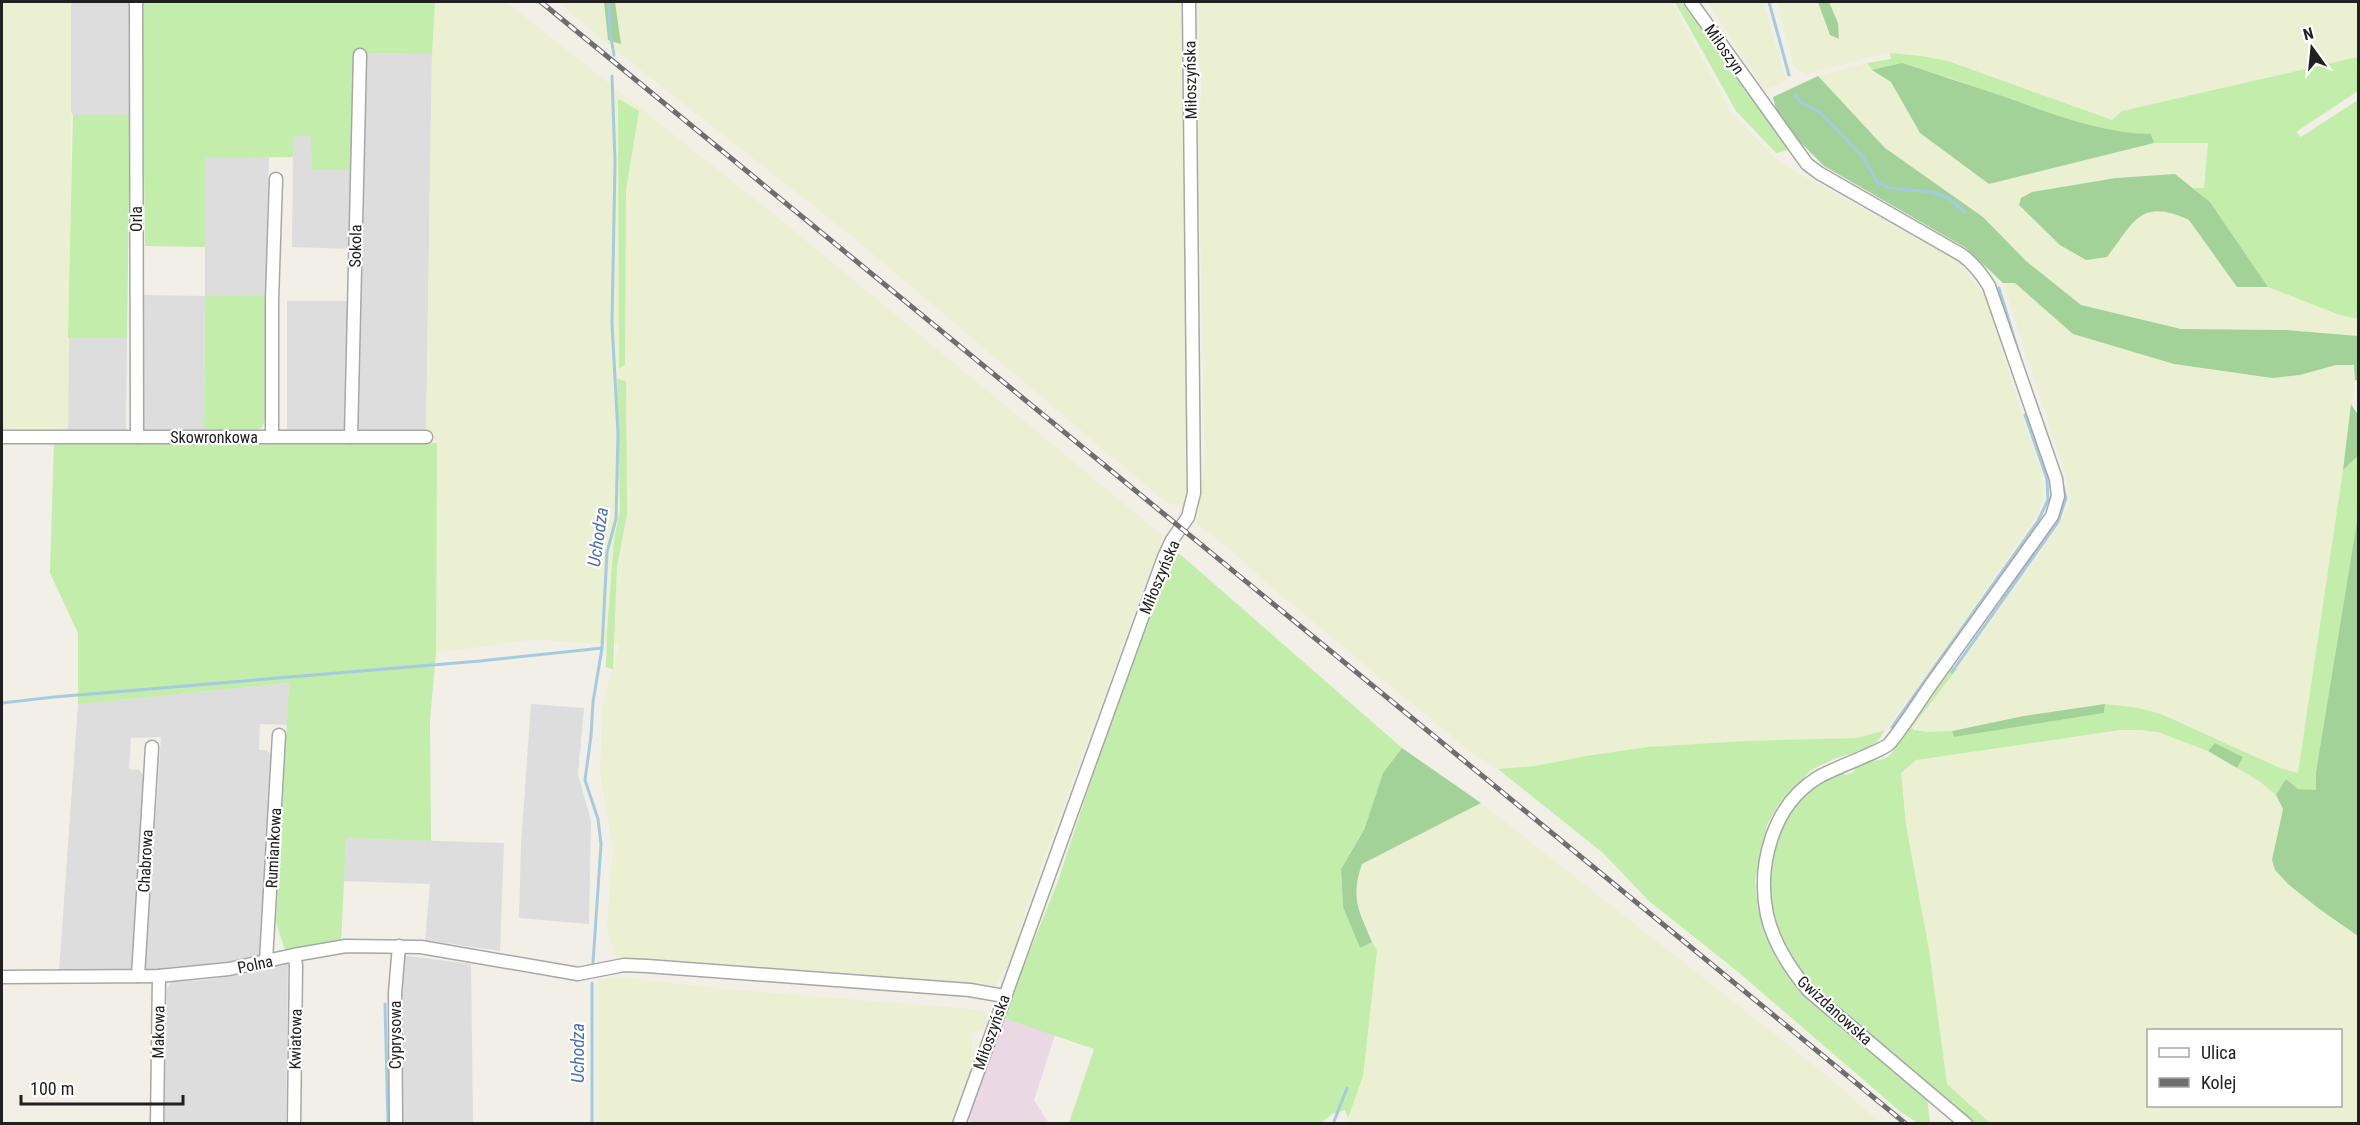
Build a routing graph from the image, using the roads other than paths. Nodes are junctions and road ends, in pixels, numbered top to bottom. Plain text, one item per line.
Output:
1 (136, 2) edge
2 (1190, 2) edge
3 (1691, 2) edge
4 (360, 55) dead end
5 (276, 179) dead end
6 (272, 436) junction
7 (2, 437) edge
8 (137, 437) junction
9 (351, 437) junction
10 (426, 437) dead end
11 (279, 735) dead end
12 (1888, 746) joint
13 (152, 747) dead end
14 (399, 946) junction
15 (294, 955) junction
16 (266, 961) junction
17 (138, 976) junction
18 (159, 976) junction
19 (2, 977) edge
20 (1004, 996) junction
21 (157, 1124) edge
22 (294, 1124) edge
23 (396, 1124) edge
24 (958, 1124) edge
25 (1966, 1124) edge

1 - 8 street, Orla
2 - 20 street, Miłoszyńska
3 - 12 street, Miłoszyn
4 - 9 street, Sokola
5 - 6 street
6 - 8 street, Skowronkowa
6 - 9 street, Skowronkowa
7 - 8 street, Skowronkowa
9 - 10 street, Skowronkowa
11 - 16 street, Rumiankowa
12 - 25 street, Gwizdanowska
13 - 17 street, Chabrowa
14 - 15 street, Polna
14 - 20 street, Polna
14 - 23 street, Cyprysowa
15 - 16 street, Polna
15 - 22 street, Kwiatowa
16 - 18 street, Polna
17 - 18 street, Polna
17 - 19 street, Polna
18 - 21 street, Makowa
20 - 24 street, Miłoszyńska

